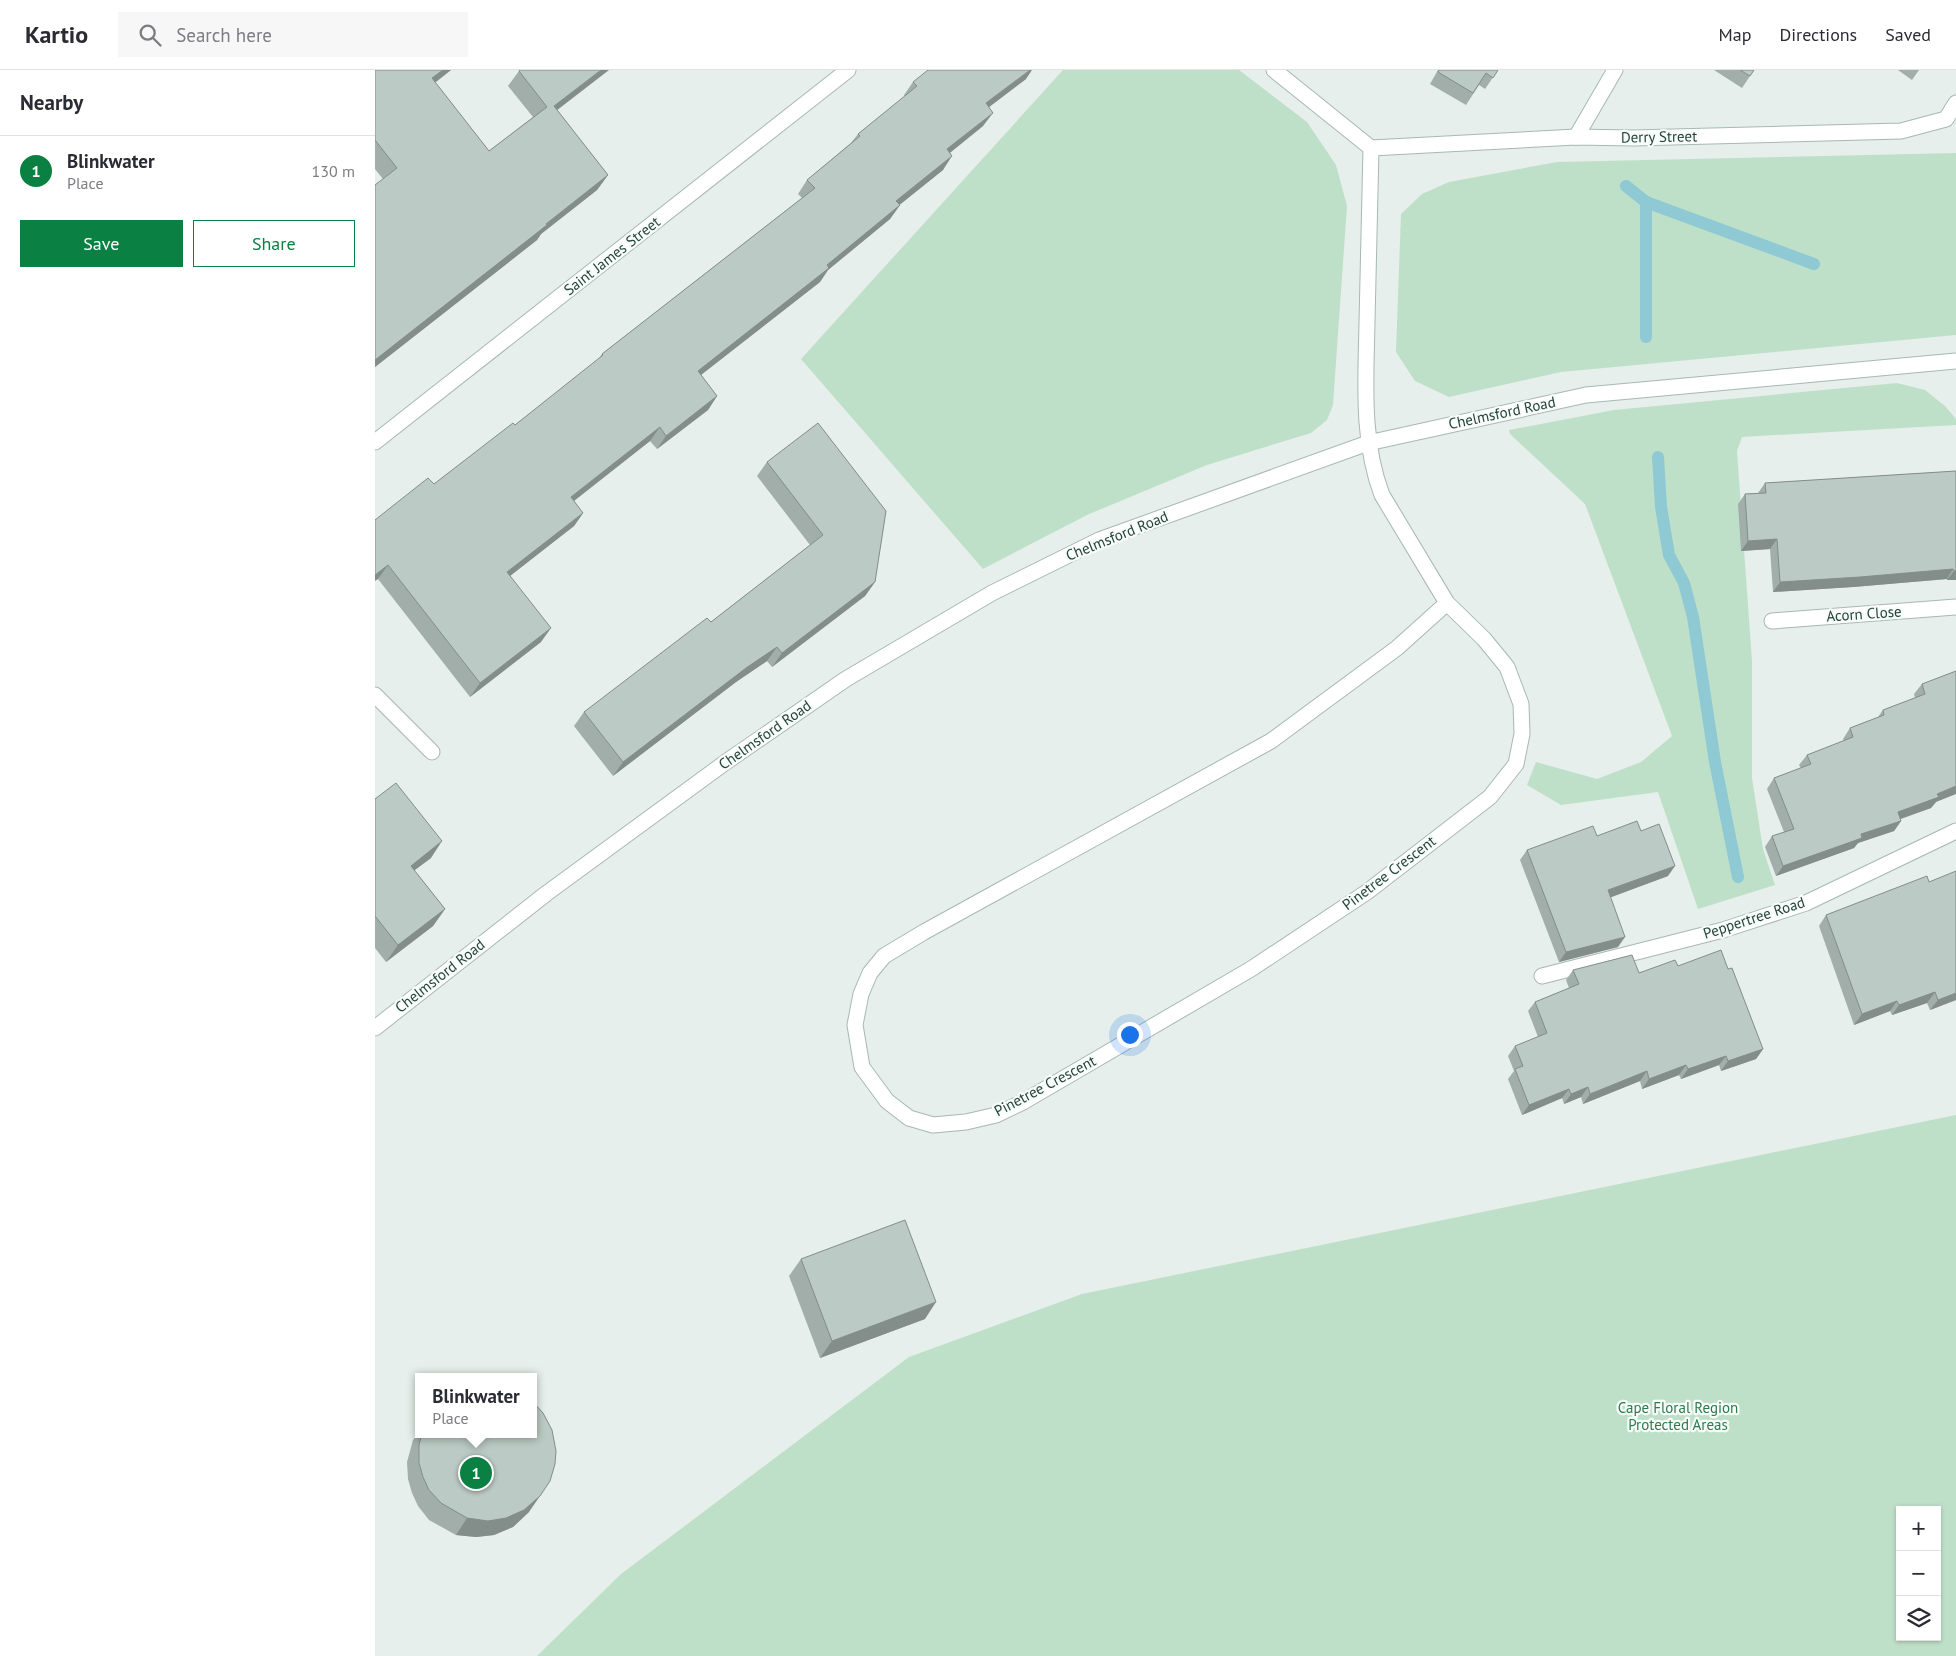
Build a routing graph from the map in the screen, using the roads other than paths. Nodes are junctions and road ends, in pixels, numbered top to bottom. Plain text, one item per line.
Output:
1 (848, 70) edge
2 (1274, 70) edge
3 (1615, 70) edge
4 (1956, 103) edge
5 (1576, 137) junction
6 (1371, 148) junction
7 (1956, 361) edge
8 (375, 442) edge
9 (1368, 443) junction
10 (1447, 603) junction
11 (1956, 607) edge
12 (1772, 621) dead end
13 (375, 695) edge
14 (433, 752) dead end
15 (1956, 831) edge
16 (1542, 976) dead end
17 (375, 1028) edge

1 - 8 street, Saint James Street
2 - 6 street
3 - 5 street
4 - 5 street, Derry Street
5 - 6 street, Derry Street
6 - 9 street
7 - 9 street, Chelmsford Road
9 - 10 street, Pinetree Crescent
9 - 17 street, Chelmsford Road
10 - 10 street, Pinetree Crescent
11 - 12 street, Acorn Close
13 - 14 street
15 - 16 street, Peppertree Road

